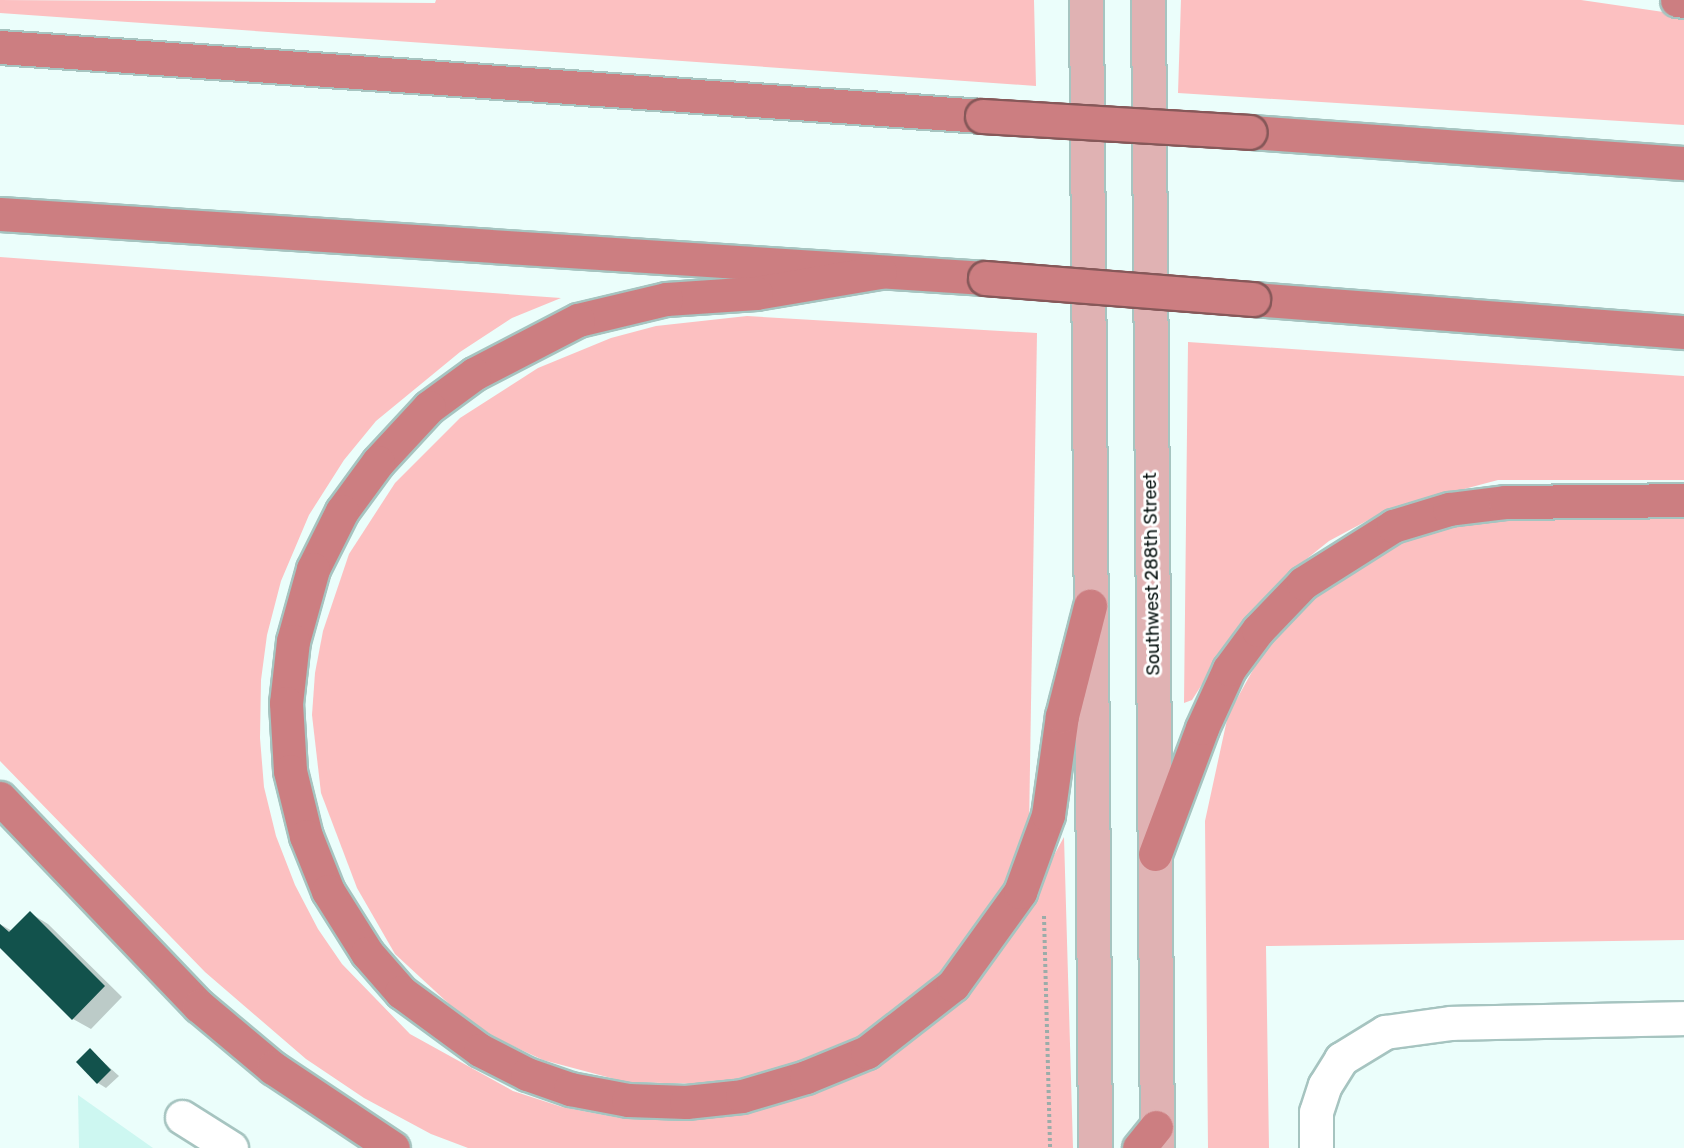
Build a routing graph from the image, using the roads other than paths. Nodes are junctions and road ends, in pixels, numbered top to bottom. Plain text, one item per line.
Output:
1 (1086, 0) edge
2 (1148, 0) edge
3 (1677, 0) edge
4 (1684, 1) edge
5 (0, 47) edge
6 (1684, 163) edge
7 (0, 214) edge
8 (880, 272) junction
9 (1684, 332) edge
10 (1684, 500) edge
11 (1090, 606) junction
12 (0, 798) edge
13 (1155, 854) junction
14 (1684, 1018) edge
15 (182, 1117) dead end
16 (1151, 1141) edge
17 (231, 1148) edge
18 (393, 1148) edge
19 (1095, 1148) edge
20 (1316, 1148) edge

1 - 11 main road
2 - 13 main road, Southwest 288th Street
3 - 4 highway
5 - 6 highway, bridge
7 - 8 highway
8 - 9 highway, bridge
8 - 11 highway
10 - 13 highway
11 - 19 main road
12 - 18 highway
13 - 16 main road, Southwest 288th Street
14 - 20 lane
15 - 17 lane

